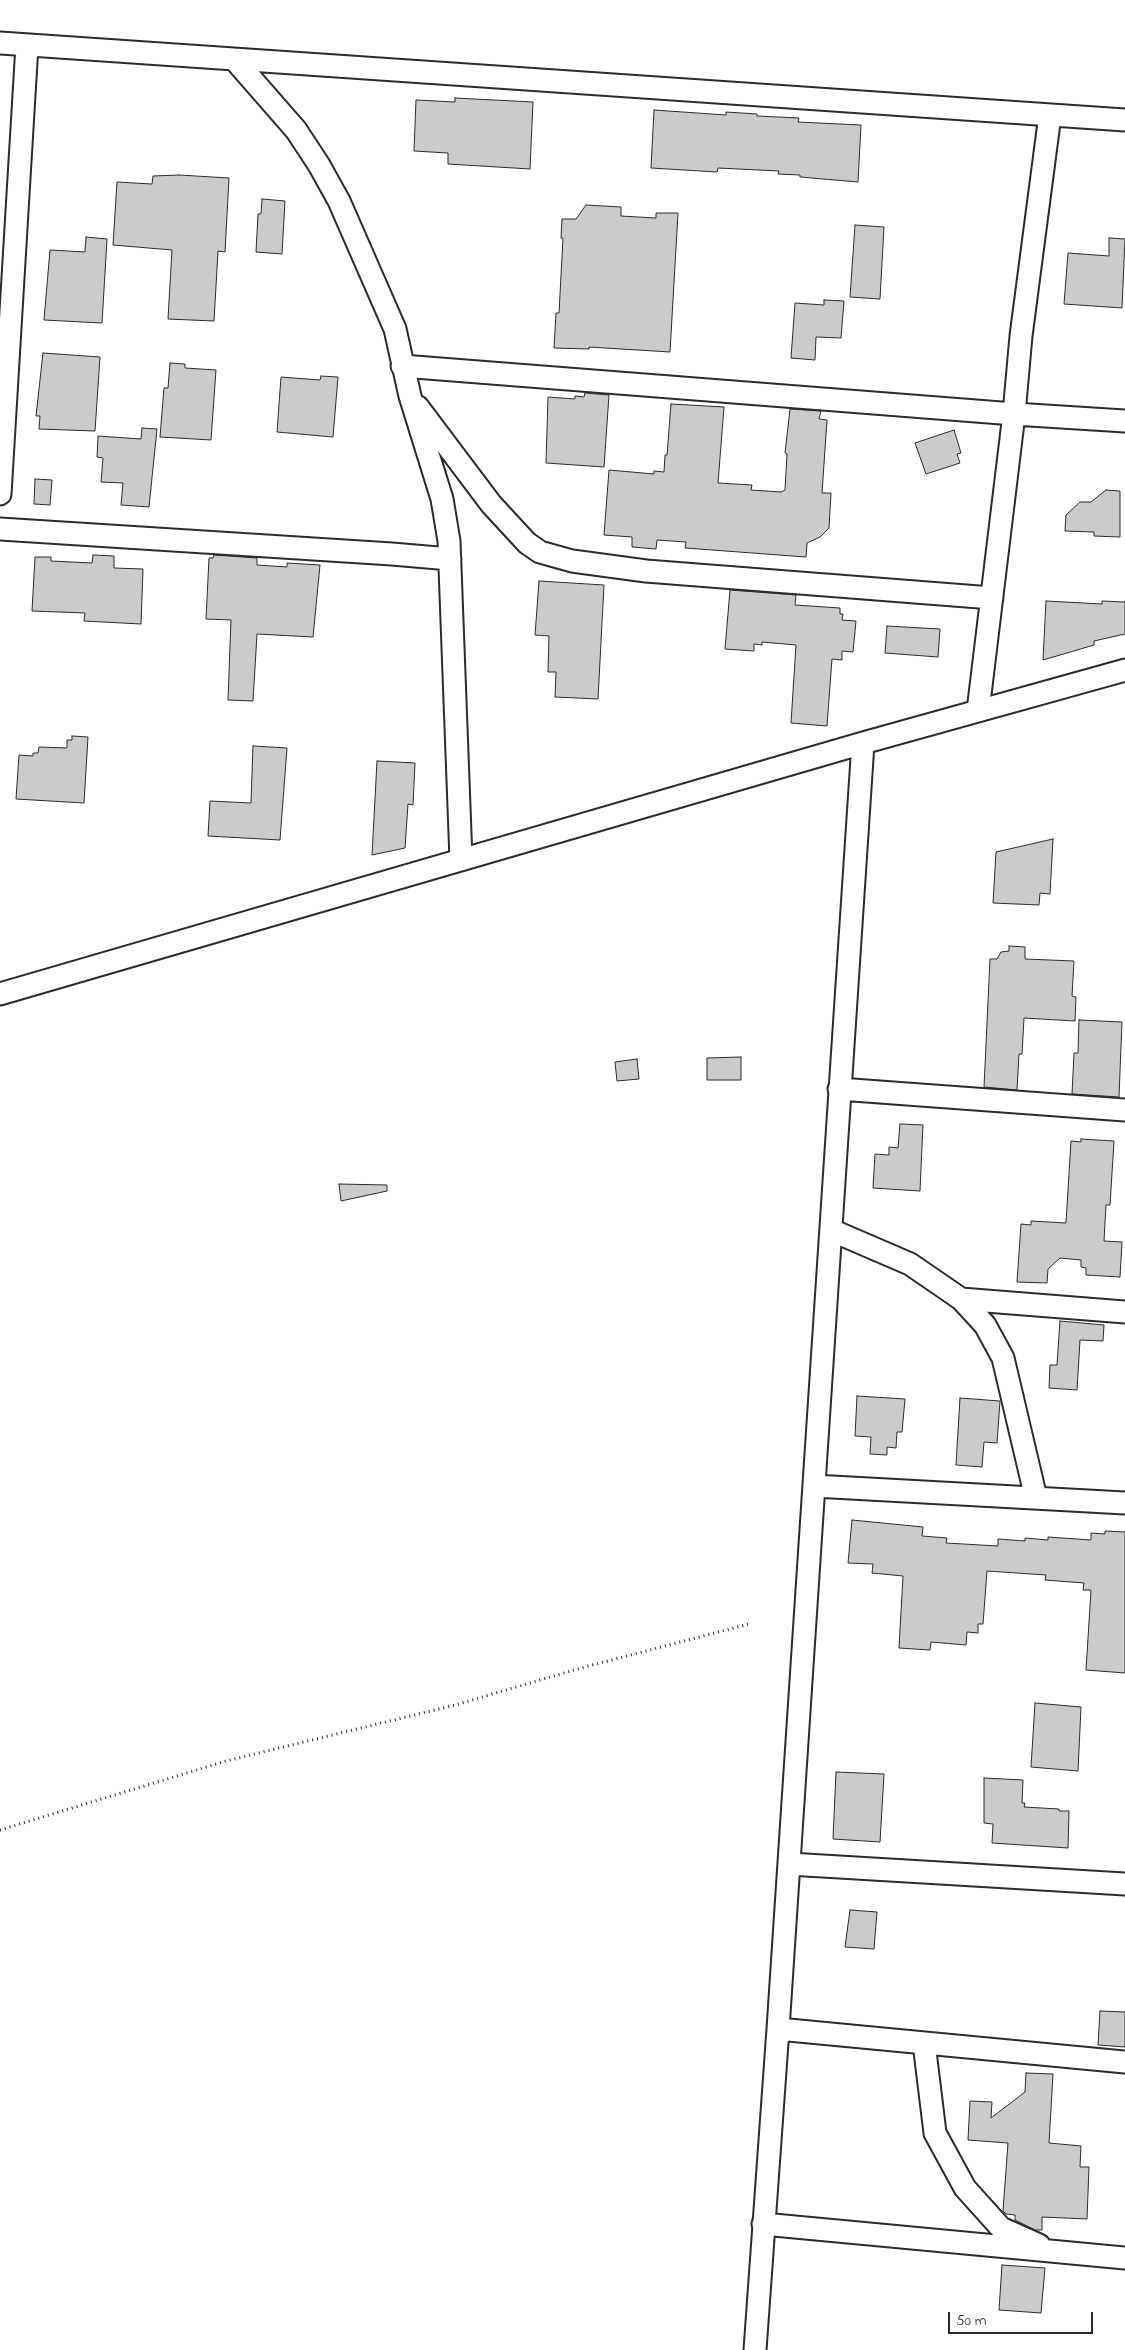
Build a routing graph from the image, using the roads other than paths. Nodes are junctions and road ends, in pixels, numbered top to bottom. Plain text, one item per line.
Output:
1 (0, 43) edge
2 (27, 45) junction
3 (234, 59) junction
4 (1050, 115) junction
5 (1125, 120) edge
6 (402, 366) junction
7 (410, 396) junction
8 (1014, 414) junction
9 (1125, 421) edge
10 (2, 428) edge
11 (0, 494) edge
12 (0, 529) edge
13 (450, 559) junction
14 (992, 598) junction
15 (1125, 670) edge
16 (978, 711) junction
17 (862, 743) junction
18 (461, 860) junction
19 (0, 994) edge
20 (839, 1089) junction
21 (1125, 1110) edge
22 (830, 1230) junction
23 (961, 1299) junction
24 (1125, 1312) edge
25 (814, 1486) junction
26 (1036, 1498) junction
27 (1125, 1503) edge
28 (789, 1864) junction
29 (1125, 1884) edge
30 (778, 2029) junction
31 (924, 2043) junction
32 (1125, 2062) edge
33 (763, 2224) junction
34 (1056, 2252) junction
35 (1125, 2258) edge
36 (755, 2350) edge

1 - 2 street
2 - 3 street
2 - 10 street
3 - 4 street
3 - 6 street
4 - 5 street
4 - 8 street
6 - 7 street
6 - 8 street
7 - 13 street
7 - 14 street
8 - 9 street
8 - 14 street
10 - 11 street
12 - 13 street
13 - 18 street
14 - 16 street
15 - 16 street
16 - 17 street
17 - 18 street
17 - 20 street
18 - 19 street
20 - 21 street
20 - 22 street
22 - 23 street
22 - 25 street
23 - 24 street
23 - 26 street
25 - 26 street
25 - 28 street
26 - 27 street
28 - 29 street
28 - 30 street
30 - 31 street
30 - 33 street
31 - 32 street
31 - 34 street
33 - 34 street
33 - 36 street
34 - 35 street

